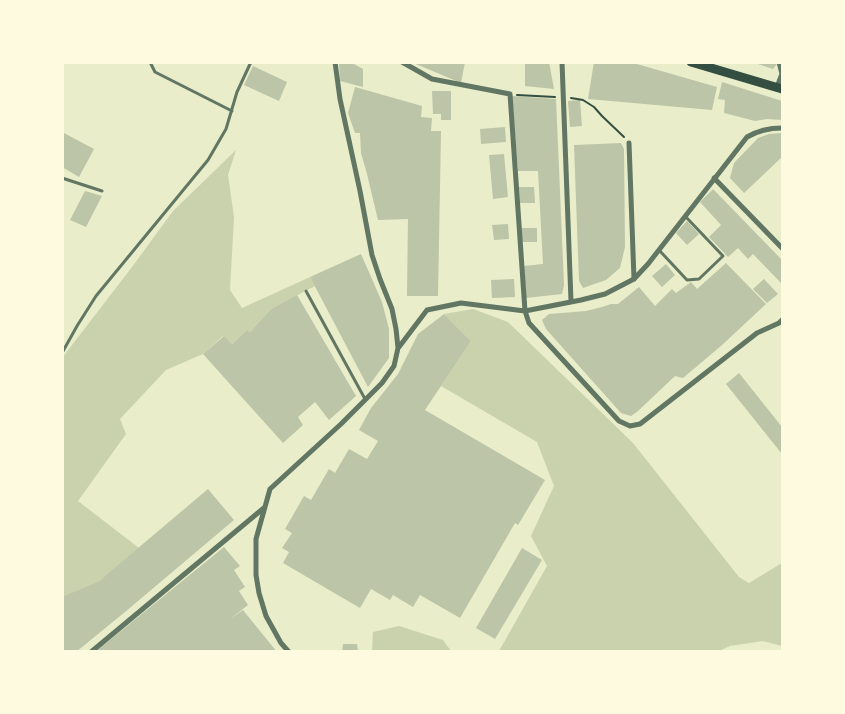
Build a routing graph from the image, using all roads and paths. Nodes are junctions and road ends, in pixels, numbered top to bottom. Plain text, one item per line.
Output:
1 (150, 62) edge
2 (251, 62) edge
3 (335, 62) edge
4 (402, 62) edge
5 (562, 62) edge
6 (691, 62) edge
7 (779, 62) edge
8 (780, 88) edge
9 (510, 94) junction
10 (564, 97) junction
11 (570, 98) dead end
12 (232, 111) junction
13 (782, 128) edge
14 (629, 142) joint
15 (62, 178) edge
16 (714, 178) junction
17 (102, 191) dead end
18 (685, 216) junction
19 (782, 248) edge
20 (658, 250) junction
21 (634, 278) junction
22 (306, 291) dead end
23 (571, 301) junction
24 (525, 311) junction
25 (782, 320) edge
26 (398, 348) junction
27 (62, 353) edge
28 (366, 399) junction
29 (265, 507) junction
30 (91, 652) edge
31 (290, 652) edge

1 - 12 lane
2 - 12 lane
3 - 26 street
4 - 9 street
5 - 10 street
6 - 8 main road
7 - 8 street
9 - 10 path
9 - 24 street
10 - 23 street
11 - 14 path
12 - 27 lane
13 - 16 street
14 - 21 street
15 - 17 lane
16 - 18 street
16 - 19 street
18 - 20 street
18 - 20 lane
20 - 21 street
21 - 23 street
22 - 28 lane
23 - 24 street
24 - 25 street
24 - 26 street
26 - 28 street
28 - 29 street
29 - 30 street
29 - 31 street

